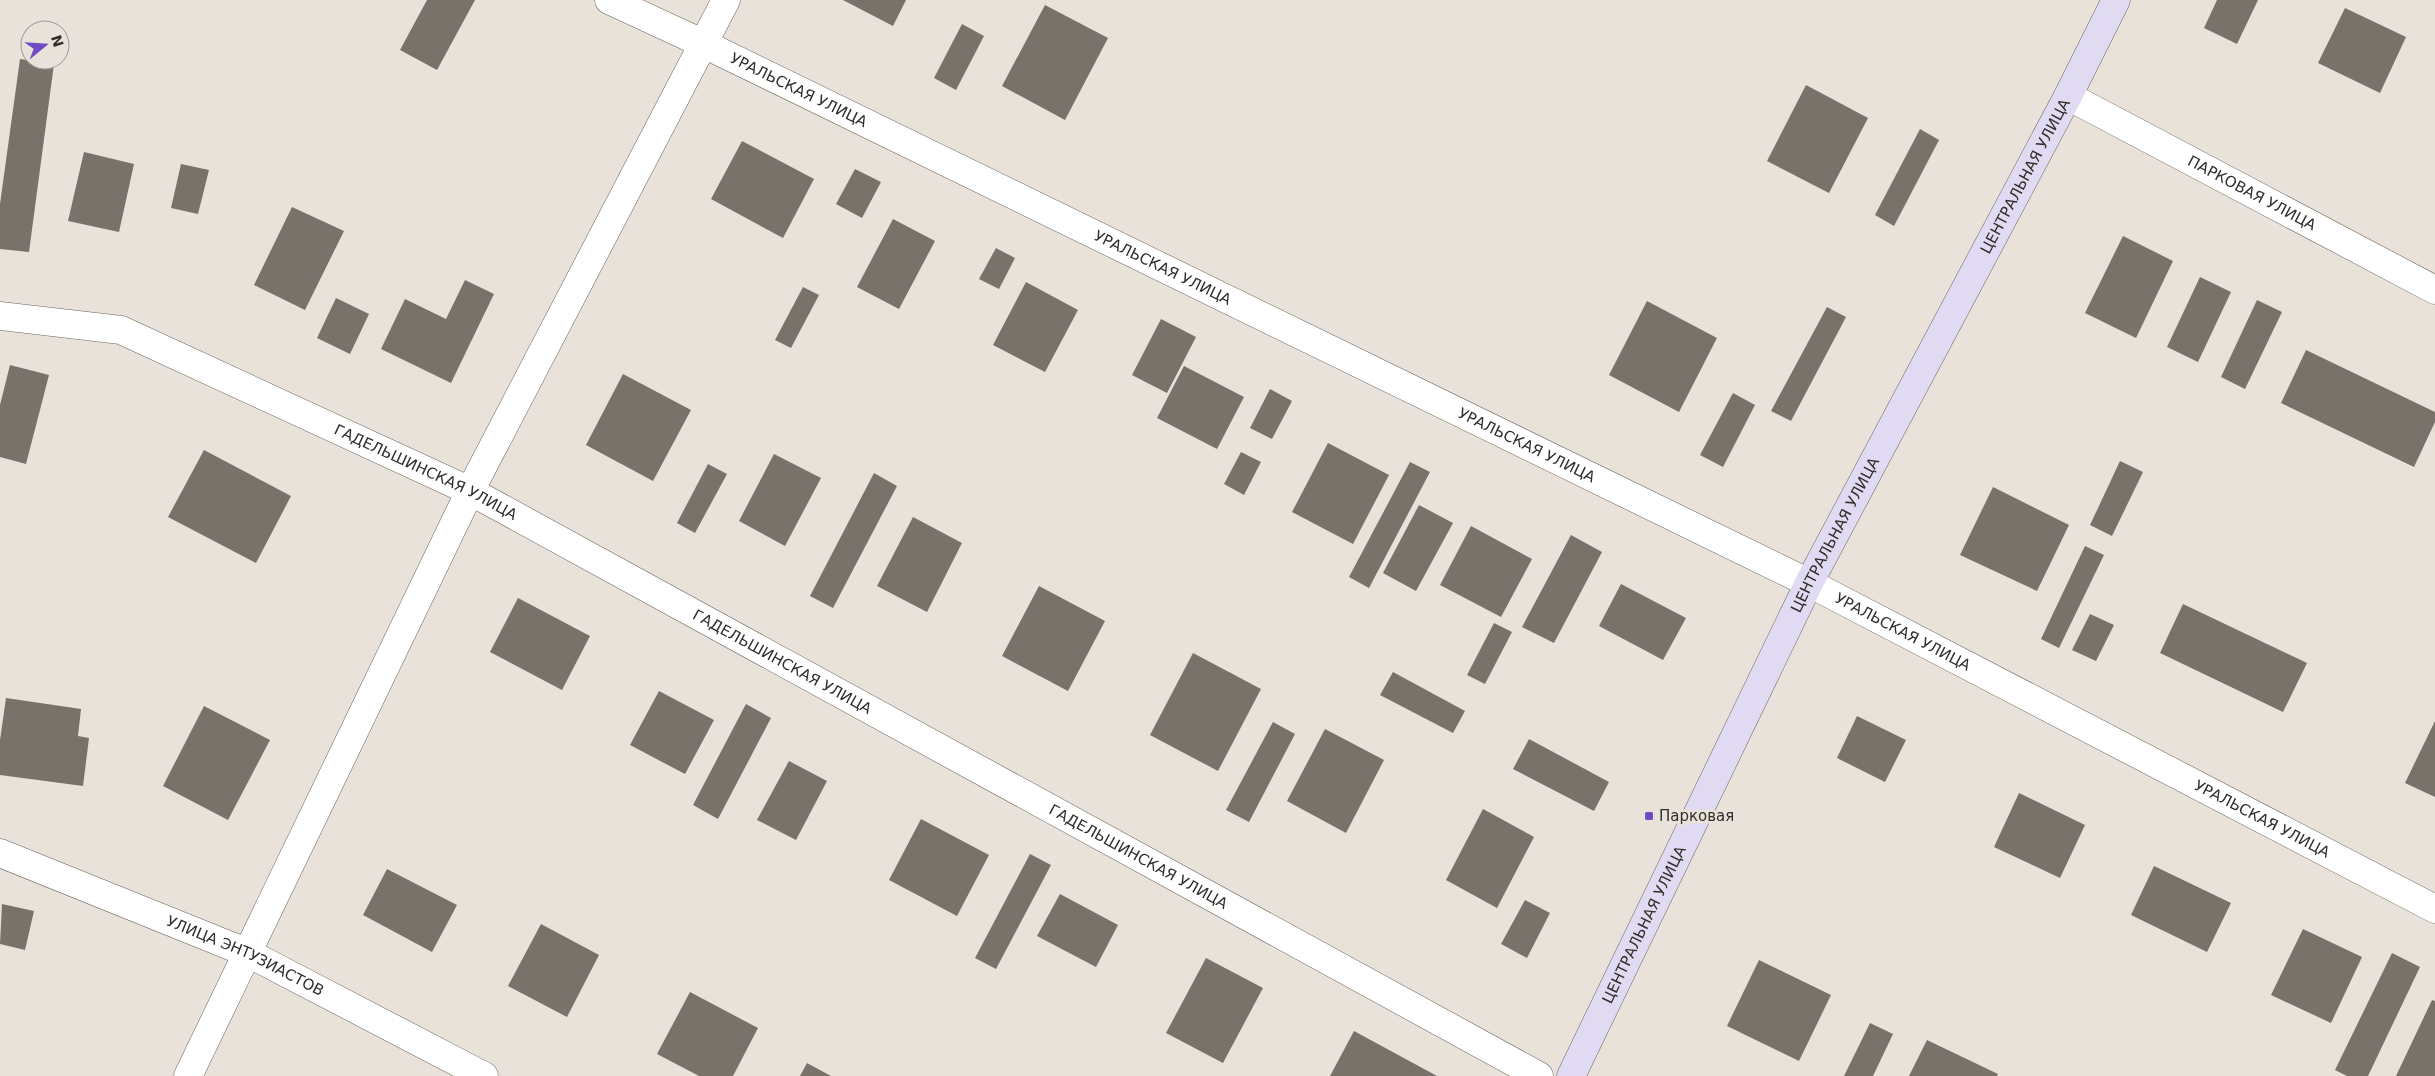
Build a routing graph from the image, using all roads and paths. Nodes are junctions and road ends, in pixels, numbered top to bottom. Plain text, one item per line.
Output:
1 (608, 0) edge
2 (726, 0) edge
3 (2116, 0) edge
4 (704, 44) junction
5 (2068, 96) junction
6 (2435, 290) edge
7 (0, 316) edge
8 (470, 491) junction
9 (1809, 583) junction
10 (0, 853) edge
11 (2435, 909) edge
12 (248, 953) junction
13 (188, 1076) edge
14 (484, 1076) edge
15 (1538, 1076) edge
16 (1571, 1076) edge

1 - 4 street, УРАЛЬСКАЯ УЛИЦА
2 - 4 street
3 - 5 street, ЦЕНТРАЛЬНАЯ УЛИЦА
4 - 8 street
4 - 9 street, УРАЛЬСКАЯ УЛИЦА
5 - 6 street, ПАРКОВАЯ УЛИЦА
5 - 9 street, ЦЕНТРАЛЬНАЯ УЛИЦА
7 - 8 street, ГАДЕЛЬШИНСКАЯ УЛИЦА
8 - 12 street
8 - 15 street, ГАДЕЛЬШИНСКАЯ УЛИЦА
9 - 11 street, УРАЛЬСКАЯ УЛИЦА
9 - 16 street, ЦЕНТРАЛЬНАЯ УЛИЦА
10 - 12 street, УЛИЦА ЭНТУЗИАСТОВ
12 - 13 street
12 - 14 street, УЛИЦА ЭНТУЗИАСТОВ

